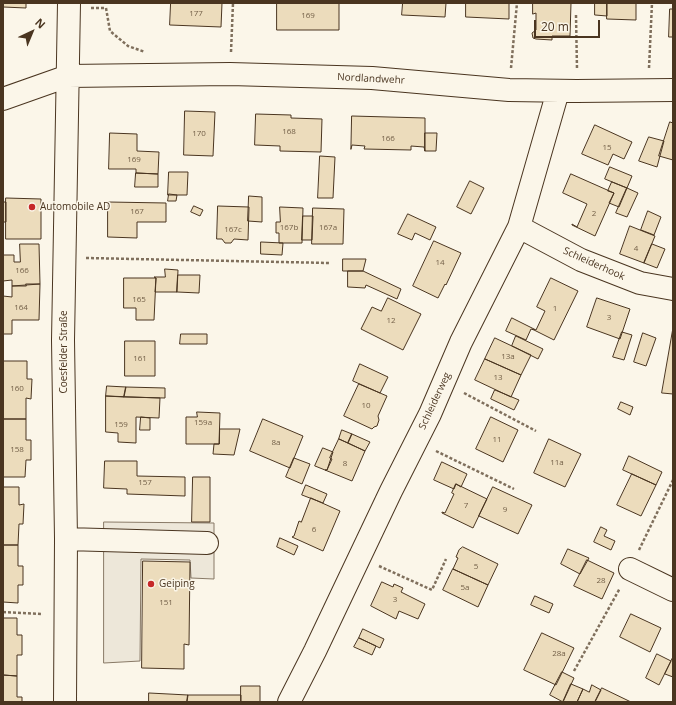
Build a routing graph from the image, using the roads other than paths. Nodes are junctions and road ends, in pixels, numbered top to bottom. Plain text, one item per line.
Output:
1 (69, 3) edge
2 (68, 76) junction
3 (673, 90) edge
4 (568, 91) junction
5 (3, 99) edge
6 (519, 227) junction
7 (673, 289) edge
8 (66, 539) junction
9 (207, 543) dead end
10 (630, 569) road end
11 (673, 590) edge
12 (65, 702) edge
13 (289, 702) edge

1 - 2 street, Coesfelder Straße
2 - 4 street, Nordlandwehr
2 - 5 street, Nordlandwehr
2 - 8 street, Coesfelder Straße
3 - 4 street, Nordlandwehr
4 - 6 street, Schleiderweg
6 - 7 street, Schleiderhook
6 - 13 street, Schleiderweg
8 - 9 street
8 - 12 street, Coesfelder Straße
10 - 11 street

